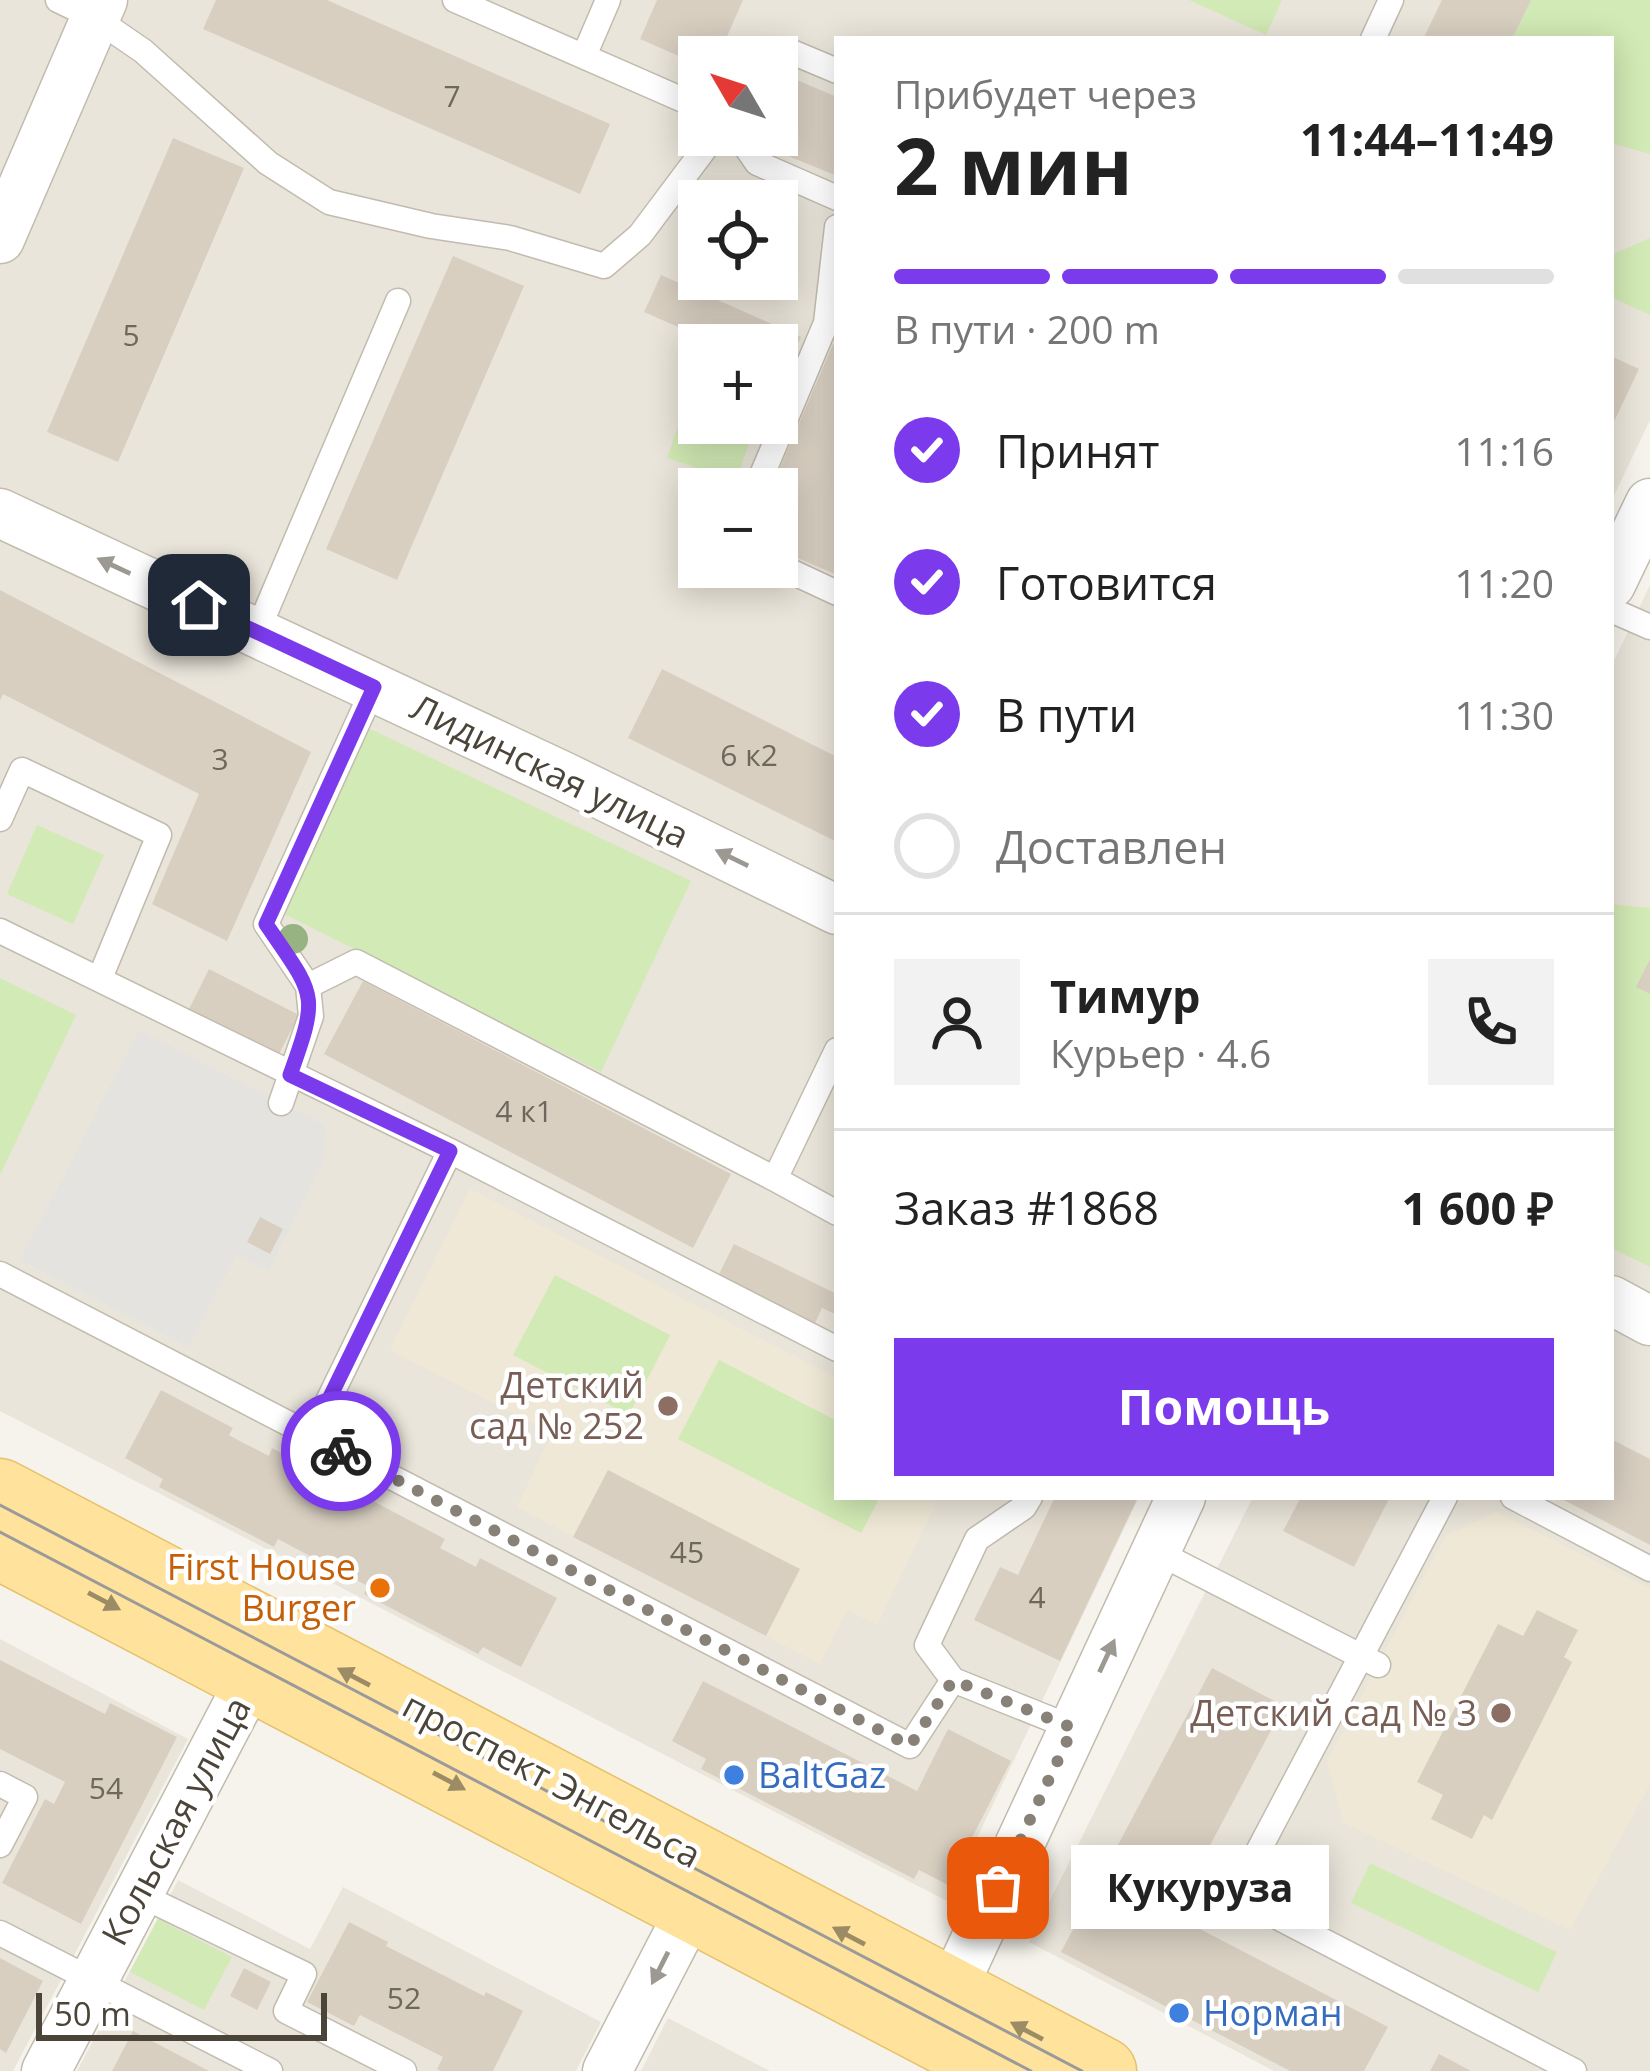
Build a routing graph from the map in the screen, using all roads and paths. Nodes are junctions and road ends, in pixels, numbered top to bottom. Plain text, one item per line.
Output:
1 (455, 0) edge
2 (608, 0) edge
3 (1391, 0) edge
4 (86, 6) edge
5 (1373, 36) edge
6 (798, 55) edge
7 (584, 56) junction
8 (834, 70) edge
9 (678, 97) edge
10 (699, 156) edge
11 (752, 156) edge
12 (834, 197) edge
13 (0, 239) edge
14 (834, 276) edge
15 (398, 302) dead end
16 (831, 326) edge
17 (766, 468) edge
18 (0, 513) edge
19 (798, 575) edge
20 (834, 592) edge
21 (1614, 611) edge
22 (1650, 627) edge
23 (257, 632) junction
24 (374, 687) junction
25 (0, 818) edge
26 (834, 909) edge
27 (0, 932) edge
28 (100, 978) junction
29 (308, 986) junction
30 (834, 1056) edge
31 (290, 1075) junction
32 (281, 1102) dead end
33 (450, 1151) junction
34 (776, 1179) junction
35 (834, 1211) edge
36 (0, 1274) edge
37 (1614, 1302) edge
38 (1650, 1321) edge
39 (834, 1347) edge
40 (311, 1436) junction
41 (0, 1492) edge
42 (1028, 1500) edge
43 (1180, 1500) edge
44 (1444, 1500) edge
45 (1519, 1500) edge
46 (0, 1546) edge
47 (1156, 1551) junction
48 (1650, 1569) edge
49 (262, 1656) junction
50 (1369, 1660) junction
51 (953, 1680) junction
52 (1073, 1728) junction
53 (0, 1784) edge
54 (0, 1845) edge
55 (702, 1886) junction
56 (138, 1894) junction
57 (0, 1933) edge
58 (94, 1980) junction
59 (942, 2012) junction
60 (46, 2071) edge
61 (270, 2071) edge
62 (404, 2071) edge
63 (607, 2071) edge
64 (1002, 2071) edge
65 (1102, 2071) edge
66 (1574, 2071) edge

1 - 7 lane
2 - 7 lane
3 - 5 lane
4 - 10 lane
4 - 13 street
6 - 8 lane
7 - 9 lane
11 - 12 lane
14 - 16 lane
15 - 23 lane
16 - 17 lane
23 -> 18 street, Лидинская улица
19 - 20 lane
21 - 22 lane
23 - 24 street, Лидинская улица
26 -> 24 street, Лидинская улица
24 - 29 lane
25 - 28 lane
27 - 28 lane
28 - 31 lane
29 - 31 lane
29 - 34 lane
30 - 34 lane
31 - 32 lane
31 - 33 lane
33 - 39 lane
33 - 40 lane
34 - 35 lane
36 - 40 lane
37 - 38 street
40 - 51 lane
41 - 49 main road, проспект Энгельса
42 - 51 lane
43 - 47 street
44 - 50 lane
45 - 48 lane
46 -> 49 main road, проспект Энгельса
47 - 50 lane
52 -> 47 street
49 - 55 main road, проспект Энгельса
49 - 56 street, Кольская улица
50 - 66 lane
51 - 52 lane
52 - 59 street
53 - 54 lane
55 - 59 main road, проспект Энгельса
55 -> 63 street
56 - 58 street, Кольская улица
56 - 62 lane
57 - 58 lane
58 - 60 street, Кольская улица
58 - 61 lane
59 - 64 main road, проспект Энгельса
65 -> 59 main road, проспект Энгельса

